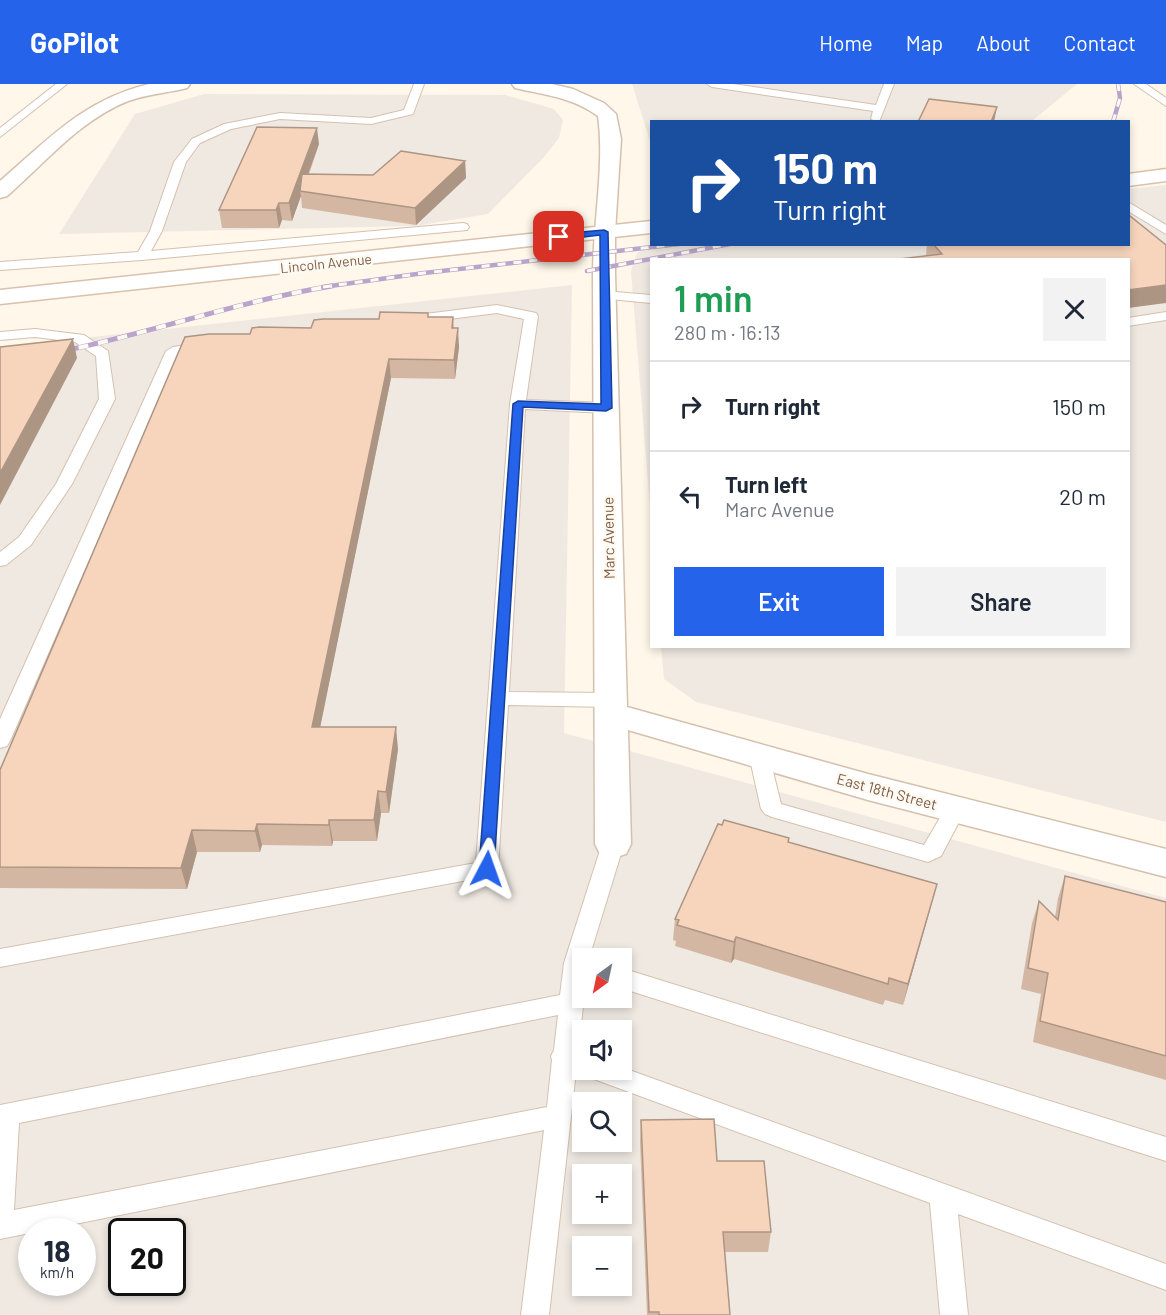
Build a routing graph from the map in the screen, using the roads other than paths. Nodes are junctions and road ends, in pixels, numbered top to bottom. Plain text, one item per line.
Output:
1 (62, 84) edge
2 (181, 84) edge
3 (419, 84) edge
4 (521, 84) edge
5 (712, 84) edge
6 (889, 84) edge
7 (1139, 84) edge
8 (580, 88) edge
9 (1166, 103) edge
10 (880, 108) junction
11 (876, 120) edge
12 (0, 134) edge
13 (1166, 175) edge
14 (1130, 180) edge
15 (0, 192) edge
16 (1130, 207) edge
17 (463, 227) dead end
18 (650, 227) edge
19 (1166, 230) edge
20 (604, 232) junction
21 (142, 256) junction
22 (0, 266) edge
23 (604, 296) junction
24 (0, 297) edge
25 (650, 299) edge
26 (1166, 316) edge
27 (393, 322) edge
28 (1130, 322) edge
29 (0, 336) edge
30 (219, 345) edge
31 (518, 404) junction
32 (606, 408) junction
33 (0, 561) edge
34 (498, 698) junction
35 (610, 706) junction
36 (0, 741) edge
37 (759, 755) junction
38 (955, 809) junction
39 (613, 844) joint
40 (1166, 863) edge
41 (584, 948) edge
42 (0, 958) edge
43 (632, 981) edge
44 (572, 994) edge
45 (570, 1003) junction
46 (572, 1040) edge
47 (572, 1063) edge
48 (627, 1080) edge
49 (557, 1116) junction
50 (1166, 1149) edge
51 (943, 1195) junction
52 (0, 1226) edge
53 (1166, 1277) edge
54 (535, 1315) edge
55 (954, 1315) edge

1 - 12 lane
2 - 15 street
3 - 21 lane
4 - 8 street, Marc Avenue
5 - 10 lane
6 - 10 lane
7 - 9 lane
8 - 20 street, Marc Avenue
10 - 11 lane
13 - 14 street
16 - 19 lane
17 - 21 lane
18 - 20 street, Lincoln Avenue
20 - 23 street, Marc Avenue
20 - 24 street, Lincoln Avenue
21 - 22 lane
23 - 25 lane
23 - 32 street, Marc Avenue
26 - 28 lane
27 - 31 lane
29 - 33 lane
30 - 36 lane
31 - 32 lane
31 - 34 lane
32 - 35 street, Marc Avenue
34 - 35 lane
34 - 42 lane
35 - 37 street, East 18th Street
35 - 39 street, Marc Avenue
37 - 38 street, East 18th Street
37 - 38 lane
38 - 40 street, East 18th Street
39 - 41 lane
43 - 50 lane
44 - 45 lane
45 - 46 lane
45 - 52 lane
47 - 49 lane
48 - 51 lane
49 - 52 lane
49 - 54 lane
51 - 53 lane
51 - 55 lane

